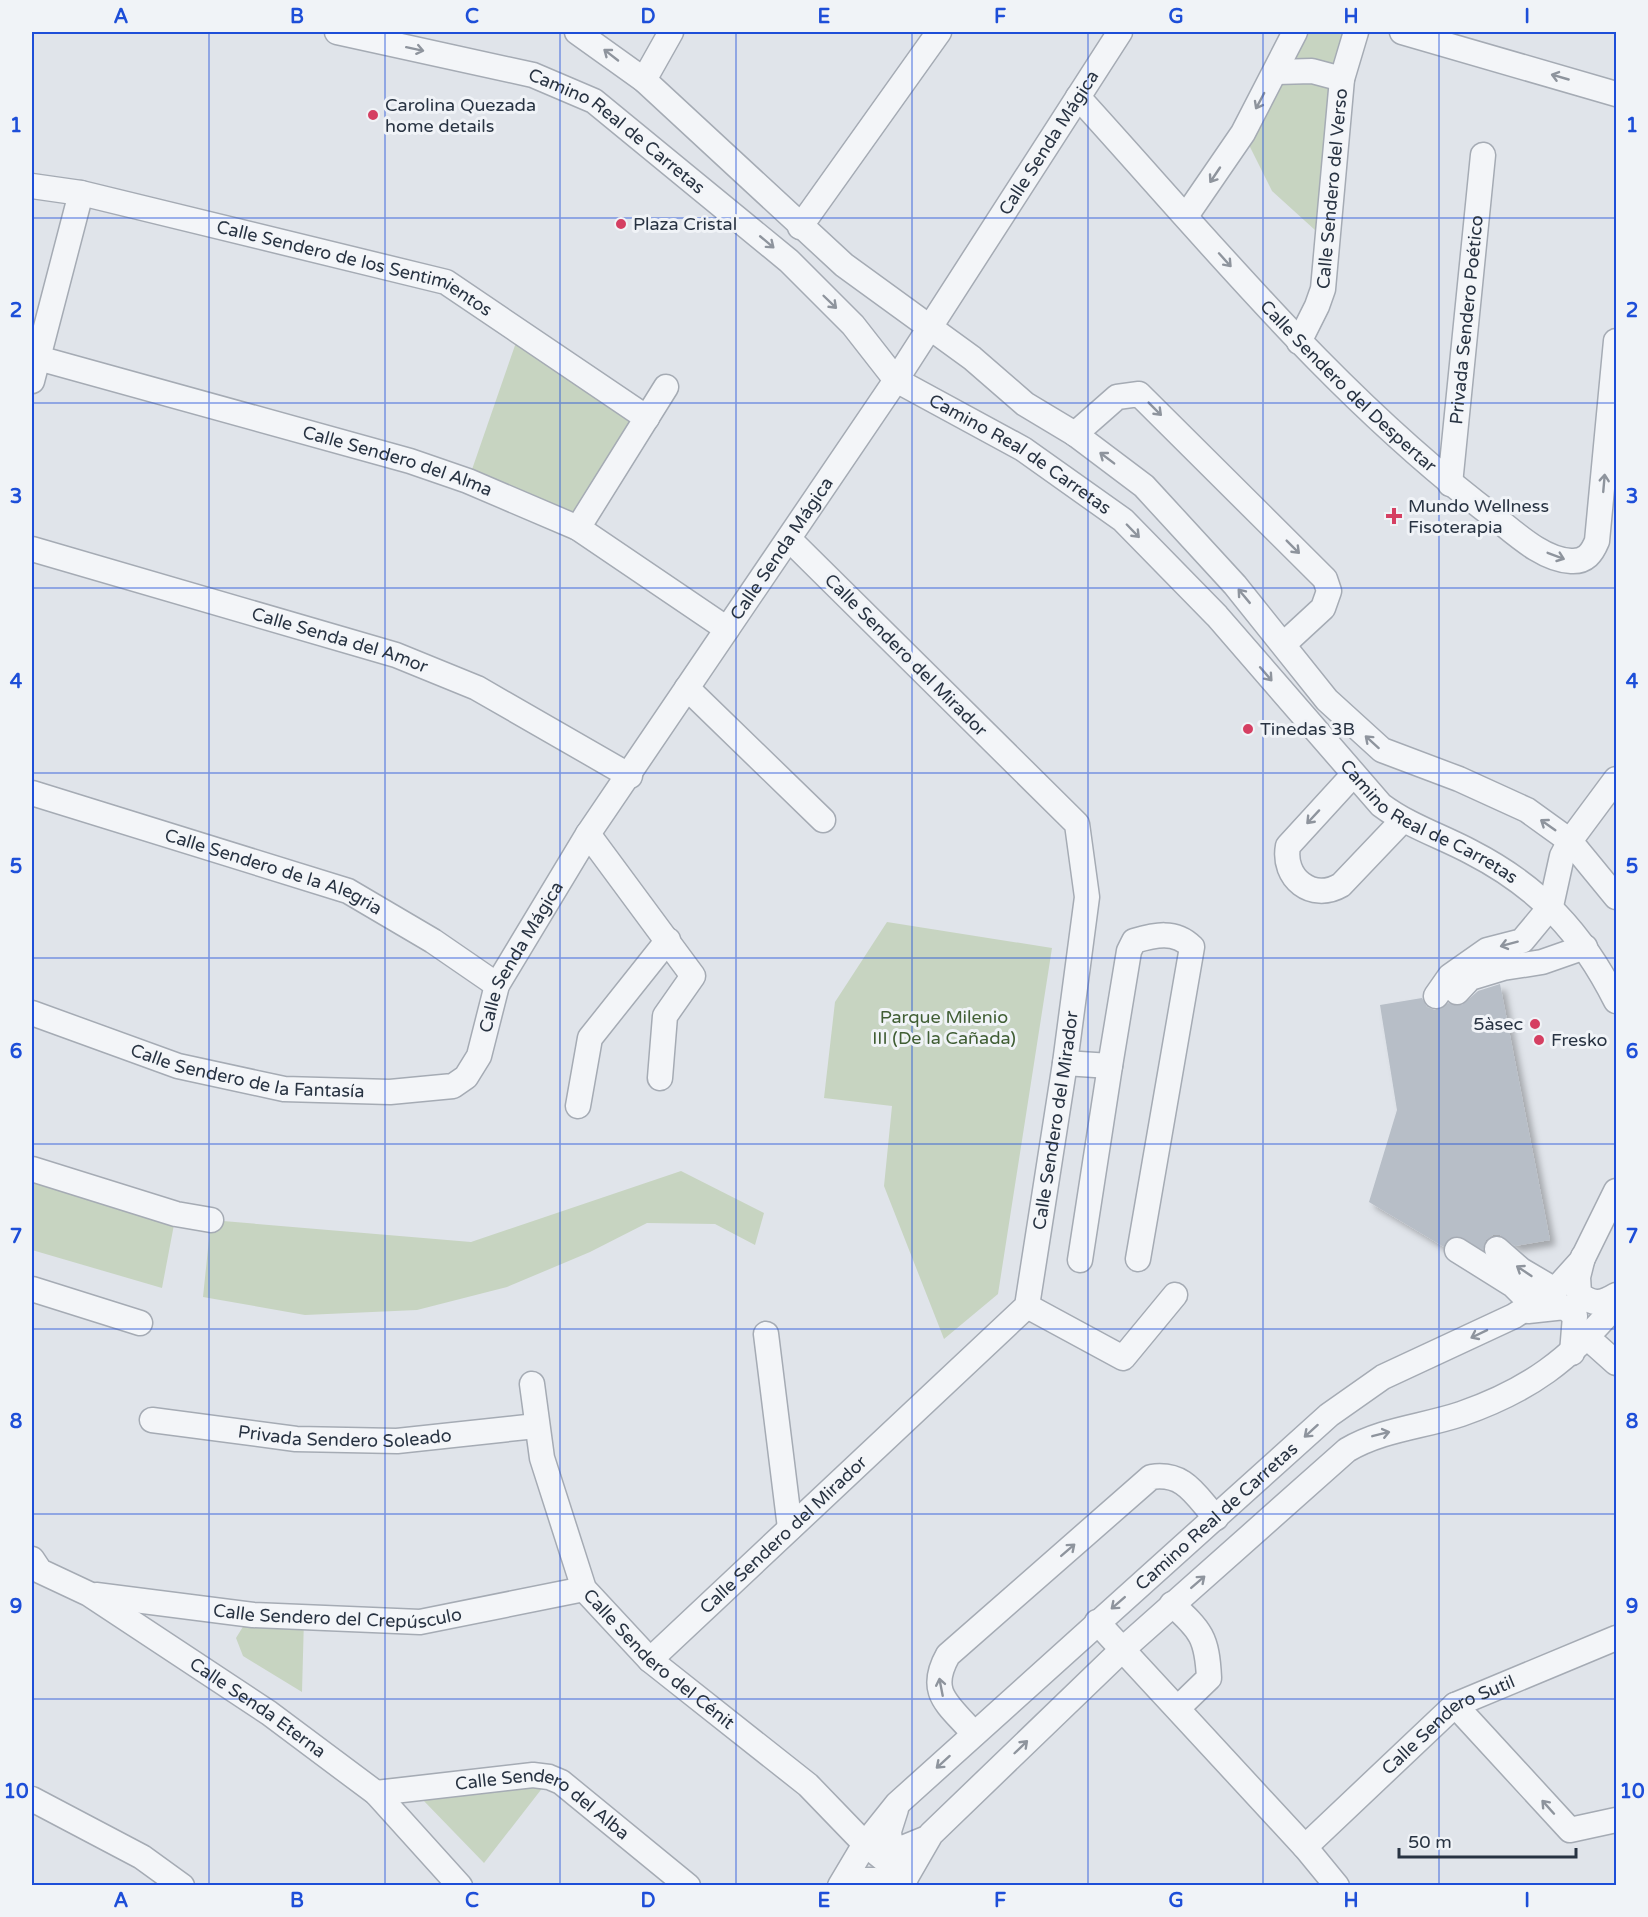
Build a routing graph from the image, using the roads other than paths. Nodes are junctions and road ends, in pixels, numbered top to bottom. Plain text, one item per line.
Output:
1 (337, 32) edge
2 (577, 32) edge
3 (671, 32) edge
4 (939, 32) edge
5 (1120, 32) edge
6 (1295, 32) edge
7 (1356, 32) edge
8 (1402, 32) edge
9 (1276, 72) junction
10 (1342, 79) junction
11 (644, 80) junction
12 (1617, 94) edge
13 (1078, 97) junction
14 (1483, 155) dead end
15 (32, 186) edge
16 (81, 193) junction
17 (1186, 216) junction
18 (800, 227) junction
19 (930, 326) junction
20 (1617, 341) edge
21 (1299, 342) junction
22 (38, 358) junction
23 (896, 380) junction
24 (32, 381) edge
25 (666, 387) dead end
26 (647, 418) junction
27 (1075, 434) junction
28 (1450, 484) junction
29 (578, 528) junction
30 (789, 539) junction
31 (32, 549) edge
32 (727, 628) junction
33 (1284, 644) junction
34 (687, 688) junction
35 (1353, 775) junction
36 (630, 776) junction
37 (1617, 780) edge
38 (32, 793) edge
39 (823, 819) dead end
40 (1402, 821) junction
41 (588, 834) junction
42 (1570, 840) junction
43 (1617, 897) edge
44 (1551, 906) junction
45 (668, 940) junction
46 (1582, 944) junction
47 (1617, 960) edge
48 (497, 985) junction
49 (1617, 1001) edge
50 (32, 1013) edge
51 (1065, 1063) junction
52 (1110, 1066) junction
53 (466, 1077) joint
54 (660, 1077) dead end
55 (578, 1106) dead end
56 (32, 1169) edge
57 (1617, 1191) edge
58 (210, 1220) dead end
59 (1497, 1249) dead end
60 (1457, 1250) dead end
61 (1583, 1257) junction
62 (1138, 1259) dead end
63 (1080, 1260) dead end
64 (32, 1289) edge
65 (1555, 1290) junction
66 (1175, 1295) dead end
67 (1617, 1295) edge
68 (1617, 1305) edge
69 (1027, 1306) junction
70 (1526, 1309) junction
71 (140, 1323) dead end
72 (766, 1334) dead end
73 (1580, 1346) junction
74 (1617, 1363) edge
75 (532, 1384) dead end
76 (152, 1420) dead end
77 (536, 1426) junction
78 (1216, 1518) junction
79 (790, 1528) junction
80 (32, 1559) edge
81 (584, 1589) junction
82 (88, 1594) junction
83 (1172, 1604) junction
84 (1097, 1622) junction
85 (1617, 1638) edge
86 (1123, 1649) junction
87 (650, 1660) junction
88 (1455, 1705) junction
89 (1178, 1708) junction
90 (974, 1734) junction
91 (376, 1793) junction
92 (32, 1799) edge
93 (897, 1804) junction
94 (1617, 1820) edge
95 (927, 1838) junction
96 (865, 1844) junction
97 (1305, 1847) junction
98 (903, 1881) edge
99 (182, 1886) edge
100 (460, 1886) edge
101 (688, 1886) edge
102 (840, 1886) edge
103 (853, 1886) edge
104 (881, 1886) edge
105 (1337, 1886) edge

1 -> 23 street, Camino Real de Carretas
11 -> 2 street, Camino Real de Carretas
3 - 11 street
4 - 18 street
5 - 13 street, Calle Senda Mágica
6 - 9 street
7 - 10 street, Calle Sendero del Verso
12 -> 8 street
9 - 10 street
9 -> 17 street
10 - 21 street, Calle Sendero del Verso
11 - 18 street, Camino Real de Carretas
13 - 17 street, Calle Sendero del Despertar
13 - 19 street, Calle Senda Mágica
14 - 28 street, Privada Sendero Poético
15 - 16 street, Calle Sendero de los Sentimientos
16 - 22 street
16 - 26 street, Calle Sendero de los Sentimientos
17 -> 21 street, Calle Sendero del Despertar
18 - 19 street, Camino Real de Carretas
19 - 23 street, Calle Senda Mágica
19 - 27 street, Camino Real de Carretas
28 -> 20 street, Calle Sendero del Despertar
21 - 28 street, Calle Sendero del Despertar
22 - 24 street
22 - 29 street, Calle Sendero del Alma
23 - 30 street, Calle Senda Mágica
23 -> 35 street, Camino Real de Carretas
25 - 26 street
26 - 29 street
33 -> 27 street, Camino Real de Carretas
27 -> 33 street
29 - 32 street, Calle Sendero del Alma
30 - 32 street, Calle Senda Mágica
30 - 51 street, Calle Sendero del Mirador
31 - 36 street, Calle Senda del Amor
32 - 34 street, Calle Senda Mágica
42 -> 33 street, Camino Real de Carretas
34 - 36 street, Calle Senda Mágica
34 - 39 street
35 - 40 street, Camino Real de Carretas
35 -> 40 street
36 - 41 street, Calle Senda Mágica
37 - 42 street
38 - 48 street, Calle Sendero de la Alegria
40 - 44 street, Camino Real de Carretas
41 - 45 street
41 - 48 street, Calle Senda Mágica
42 - 43 street, Camino Real de Carretas
42 - 44 street
44 - 46 street, Camino Real de Carretas
44 -> 46 street
45 - 54 street
45 - 55 street
46 - 47 street
46 - 49 street, Camino Real de Carretas
48 - 53 street, Calle Senda Mágica
50 - 53 street, Calle Sendero de la Fantasía
51 - 52 street
51 - 69 street, Calle Sendero del Mirador
52 - 62 street
52 - 63 street
56 - 58 street
57 - 61 street, Camino Real de Carretas
65 -> 59 street
60 - 70 street
61 - 65 street, Camino Real de Carretas
61 - 67 street
64 - 71 street
65 - 70 street, Camino Real de Carretas
66 - 69 street
68 - 73 street, Camino Real de Carretas
69 - 79 street, Calle Sendero del Mirador
70 - 73 street
70 -> 78 street, Camino Real de Carretas
72 - 79 street
73 - 74 street
83 -> 73 street, Camino Real de Carretas
75 - 77 street, Calle Sendero del Cénit
76 - 77 street, Privada Sendero Soleado
77 - 81 street, Calle Sendero del Cénit
78 -> 84 street, Camino Real de Carretas
90 -> 78 street
79 - 87 street, Calle Sendero del Mirador
80 - 82 street, Calle Senda Eterna
81 - 82 street, Calle Sendero del Crepúsculo
81 - 87 street, Calle Sendero del Cénit
82 - 91 street, Calle Senda Eterna
83 - 86 street, Camino Real de Carretas
83 - 89 street
84 - 86 street
84 - 90 street, Camino Real de Carretas
85 - 88 street, Calle Sendero Sutil
86 - 89 street
95 -> 86 street, Camino Real de Carretas
87 - 96 street, Calle Sendero del Cénit
94 -> 88 street
88 - 97 street, Calle Sendero Sutil
89 - 97 street
90 -> 93 street, Camino Real de Carretas
91 - 100 street, Calle Senda Eterna
91 - 101 street, Calle Sendero del Alba
92 - 99 street
93 - 95 street
93 - 96 street, Camino Real de Carretas
95 - 98 street, Camino Real de Carretas
96 - 98 street, Calle Sendero del Cénit
96 - 102 street, Camino Real de Carretas
97 - 105 street
103 - 104 street

